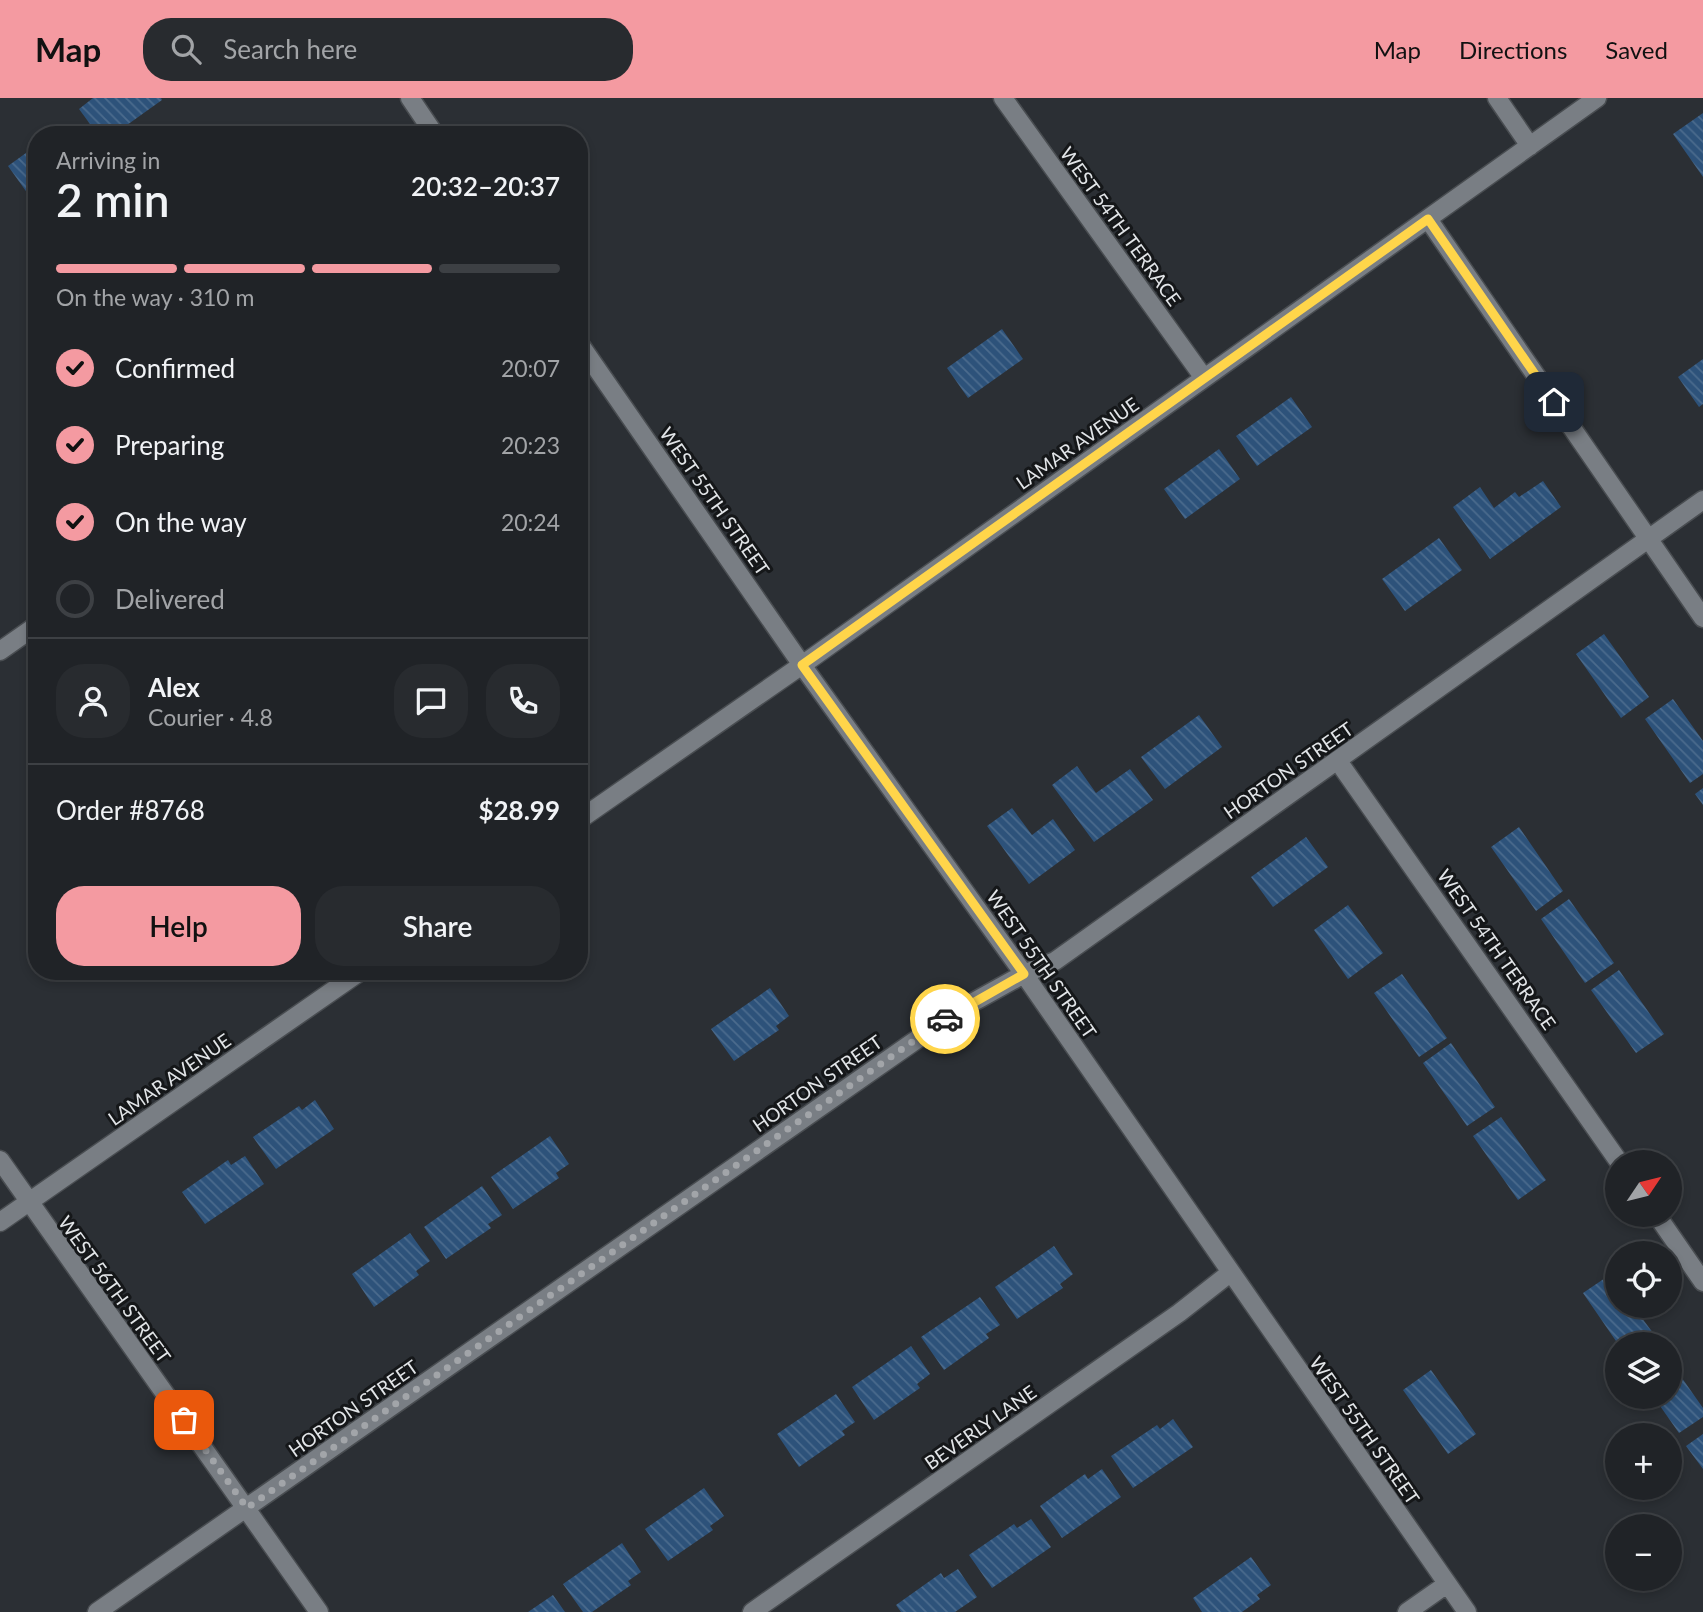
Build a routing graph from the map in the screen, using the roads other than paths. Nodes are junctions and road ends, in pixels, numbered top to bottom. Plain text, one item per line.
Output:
1 (410, 98) edge
2 (1003, 98) edge
3 (1497, 98) edge
4 (1597, 98) edge
5 (429, 126) edge
6 (1530, 146) junction
7 (1428, 219) junction
8 (588, 355) edge
9 (1204, 378) junction
10 (1703, 500) edge
11 (1648, 539) junction
12 (1703, 618) edge
13 (28, 631) edge
14 (0, 650) edge
15 (802, 665) junction
16 (1338, 761) junction
17 (588, 814) edge
18 (1024, 974) junction
19 (348, 980) edge
20 (1611, 1150) edge
21 (0, 1160) edge
22 (28, 1203) junction
23 (0, 1222) edge
24 (1665, 1227) edge
25 (1230, 1273) junction
26 (1703, 1282) edge
27 (247, 1508) junction
28 (1447, 1584) junction
29 (97, 1612) edge
30 (319, 1612) edge
31 (752, 1612) edge
32 (1407, 1612) edge
33 (1466, 1612) edge

1 - 5 street
2 - 9 street, WEST 54TH TERRACE
3 - 6 street
4 - 6 street, LAMAR AVENUE
6 - 7 street, LAMAR AVENUE
7 - 9 street, LAMAR AVENUE
7 - 11 street
8 - 15 street, WEST 55TH STREET
9 - 15 street, LAMAR AVENUE
10 - 11 street, HORTON STREET
11 - 12 street
11 - 16 street, HORTON STREET
13 - 14 street
15 - 17 street, LAMAR AVENUE
15 - 18 street, WEST 55TH STREET
16 - 18 street, HORTON STREET
16 - 20 street, WEST 54TH TERRACE
18 - 25 street, WEST 55TH STREET
18 - 27 street, HORTON STREET
19 - 22 street, LAMAR AVENUE
21 - 22 street, WEST 56TH STREET
22 - 23 street, LAMAR AVENUE
22 - 27 street, WEST 56TH STREET
24 - 26 street
25 - 28 street, WEST 55TH STREET
25 - 31 street, BEVERLY LANE
27 - 29 street, HORTON STREET
27 - 30 street, WEST 56TH STREET
28 - 32 street
28 - 33 street, WEST 55TH STREET

